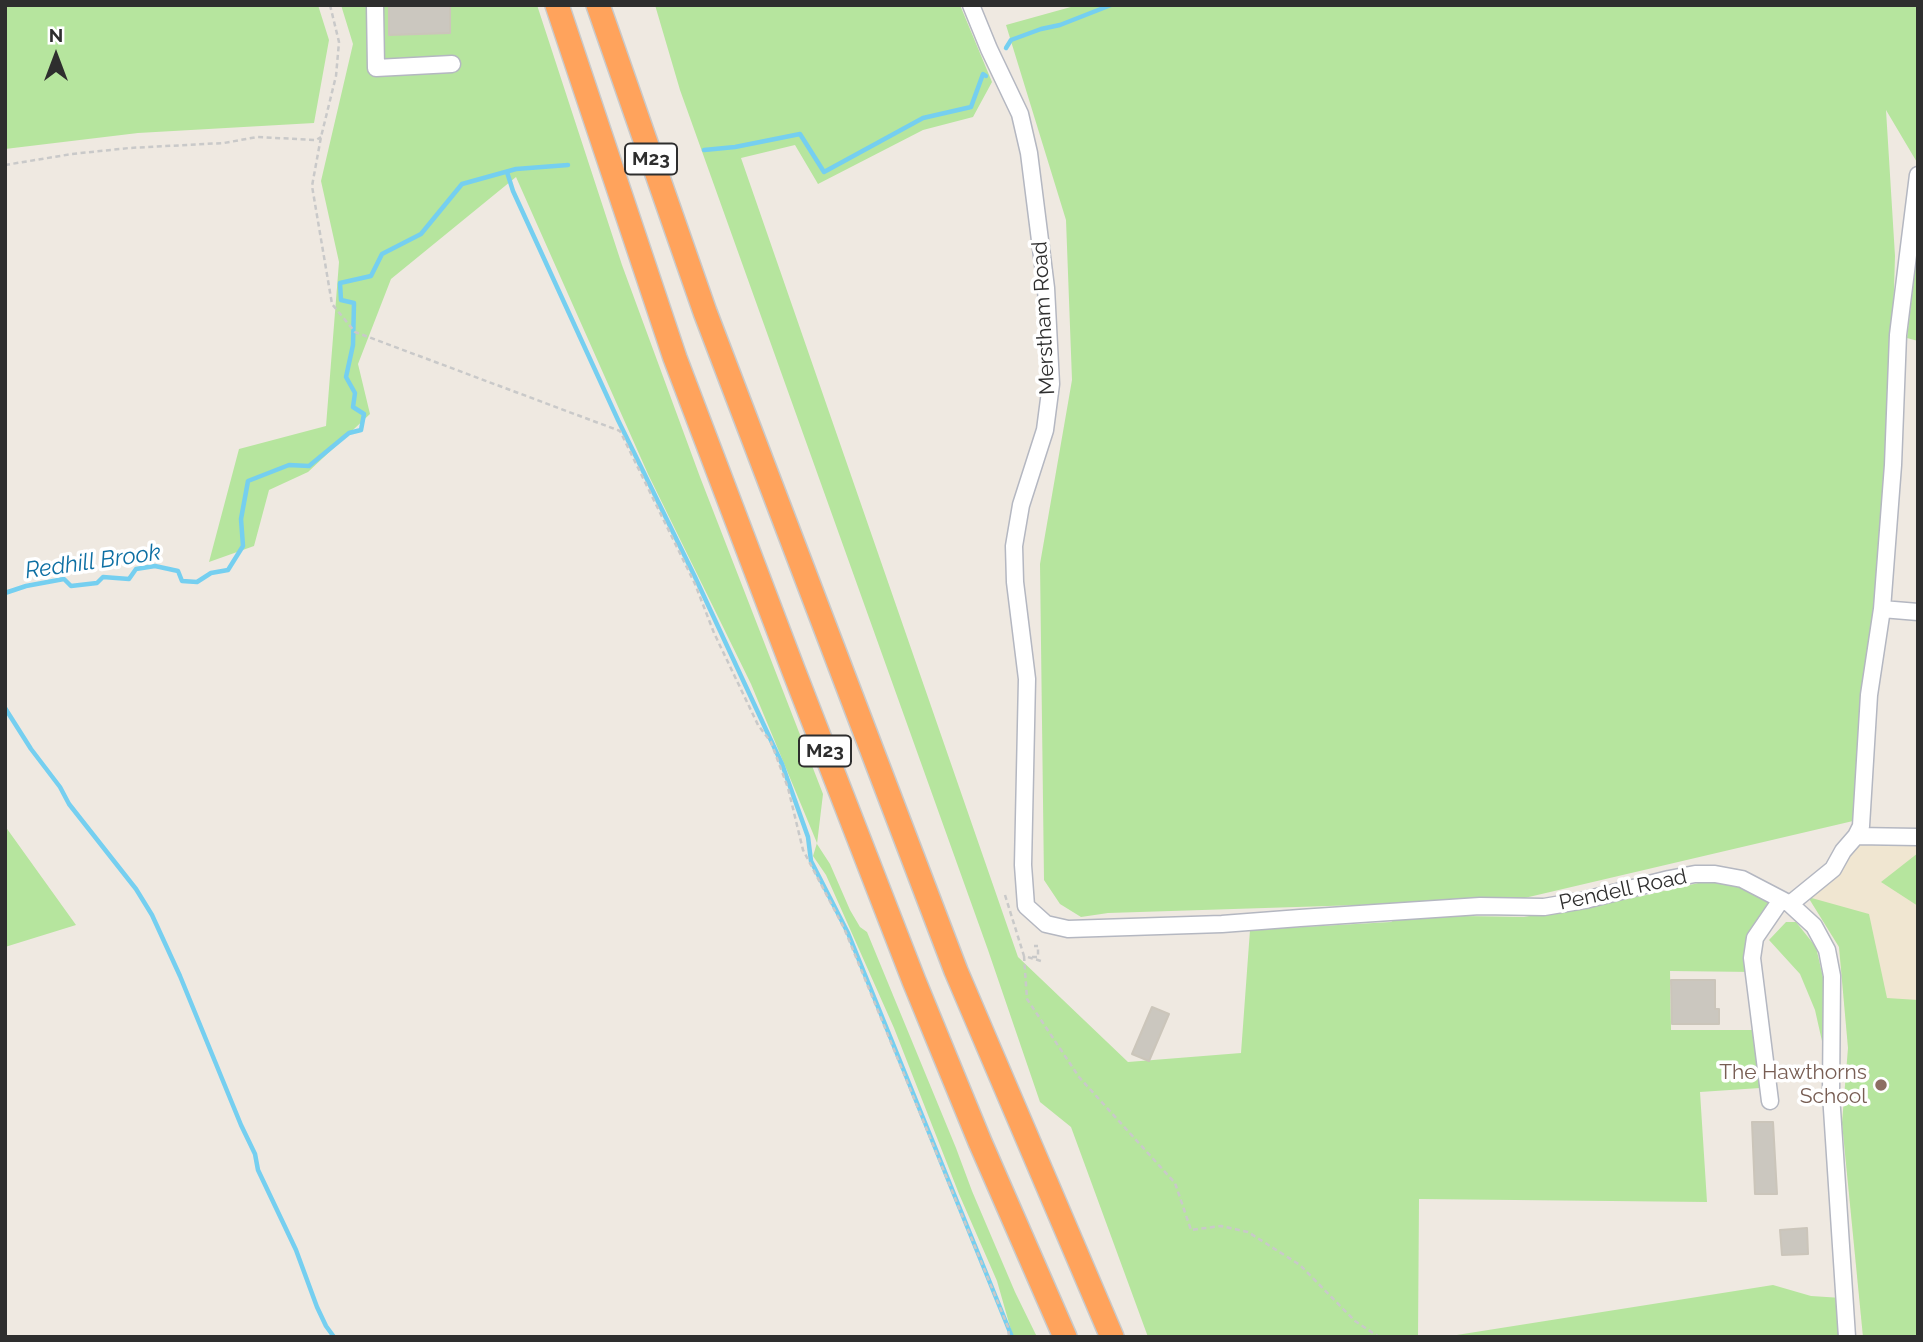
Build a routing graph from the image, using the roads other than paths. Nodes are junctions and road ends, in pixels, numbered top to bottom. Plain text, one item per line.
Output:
1 (375, 5) edge
2 (557, 5) edge
3 (598, 5) edge
4 (971, 5) edge
5 (452, 64) dead end
6 (1918, 175) edge
7 (1882, 609) junction
8 (1918, 612) edge
9 (1856, 836) junction
10 (1918, 837) edge
11 (1786, 902) junction
12 (1045, 925) joint
13 (1770, 1101) dead end
14 (1065, 1337) edge
15 (1112, 1337) edge
16 (1847, 1337) edge

1 - 5 street
2 - 14 highway, M23
3 - 15 highway, M23
4 - 12 street, Merstham Road
6 - 7 street
7 - 8 street
7 - 9 street
9 - 10 street
9 - 11 street
11 - 12 street, Pendell Road
11 - 13 street
11 - 16 street, Pendell Road

